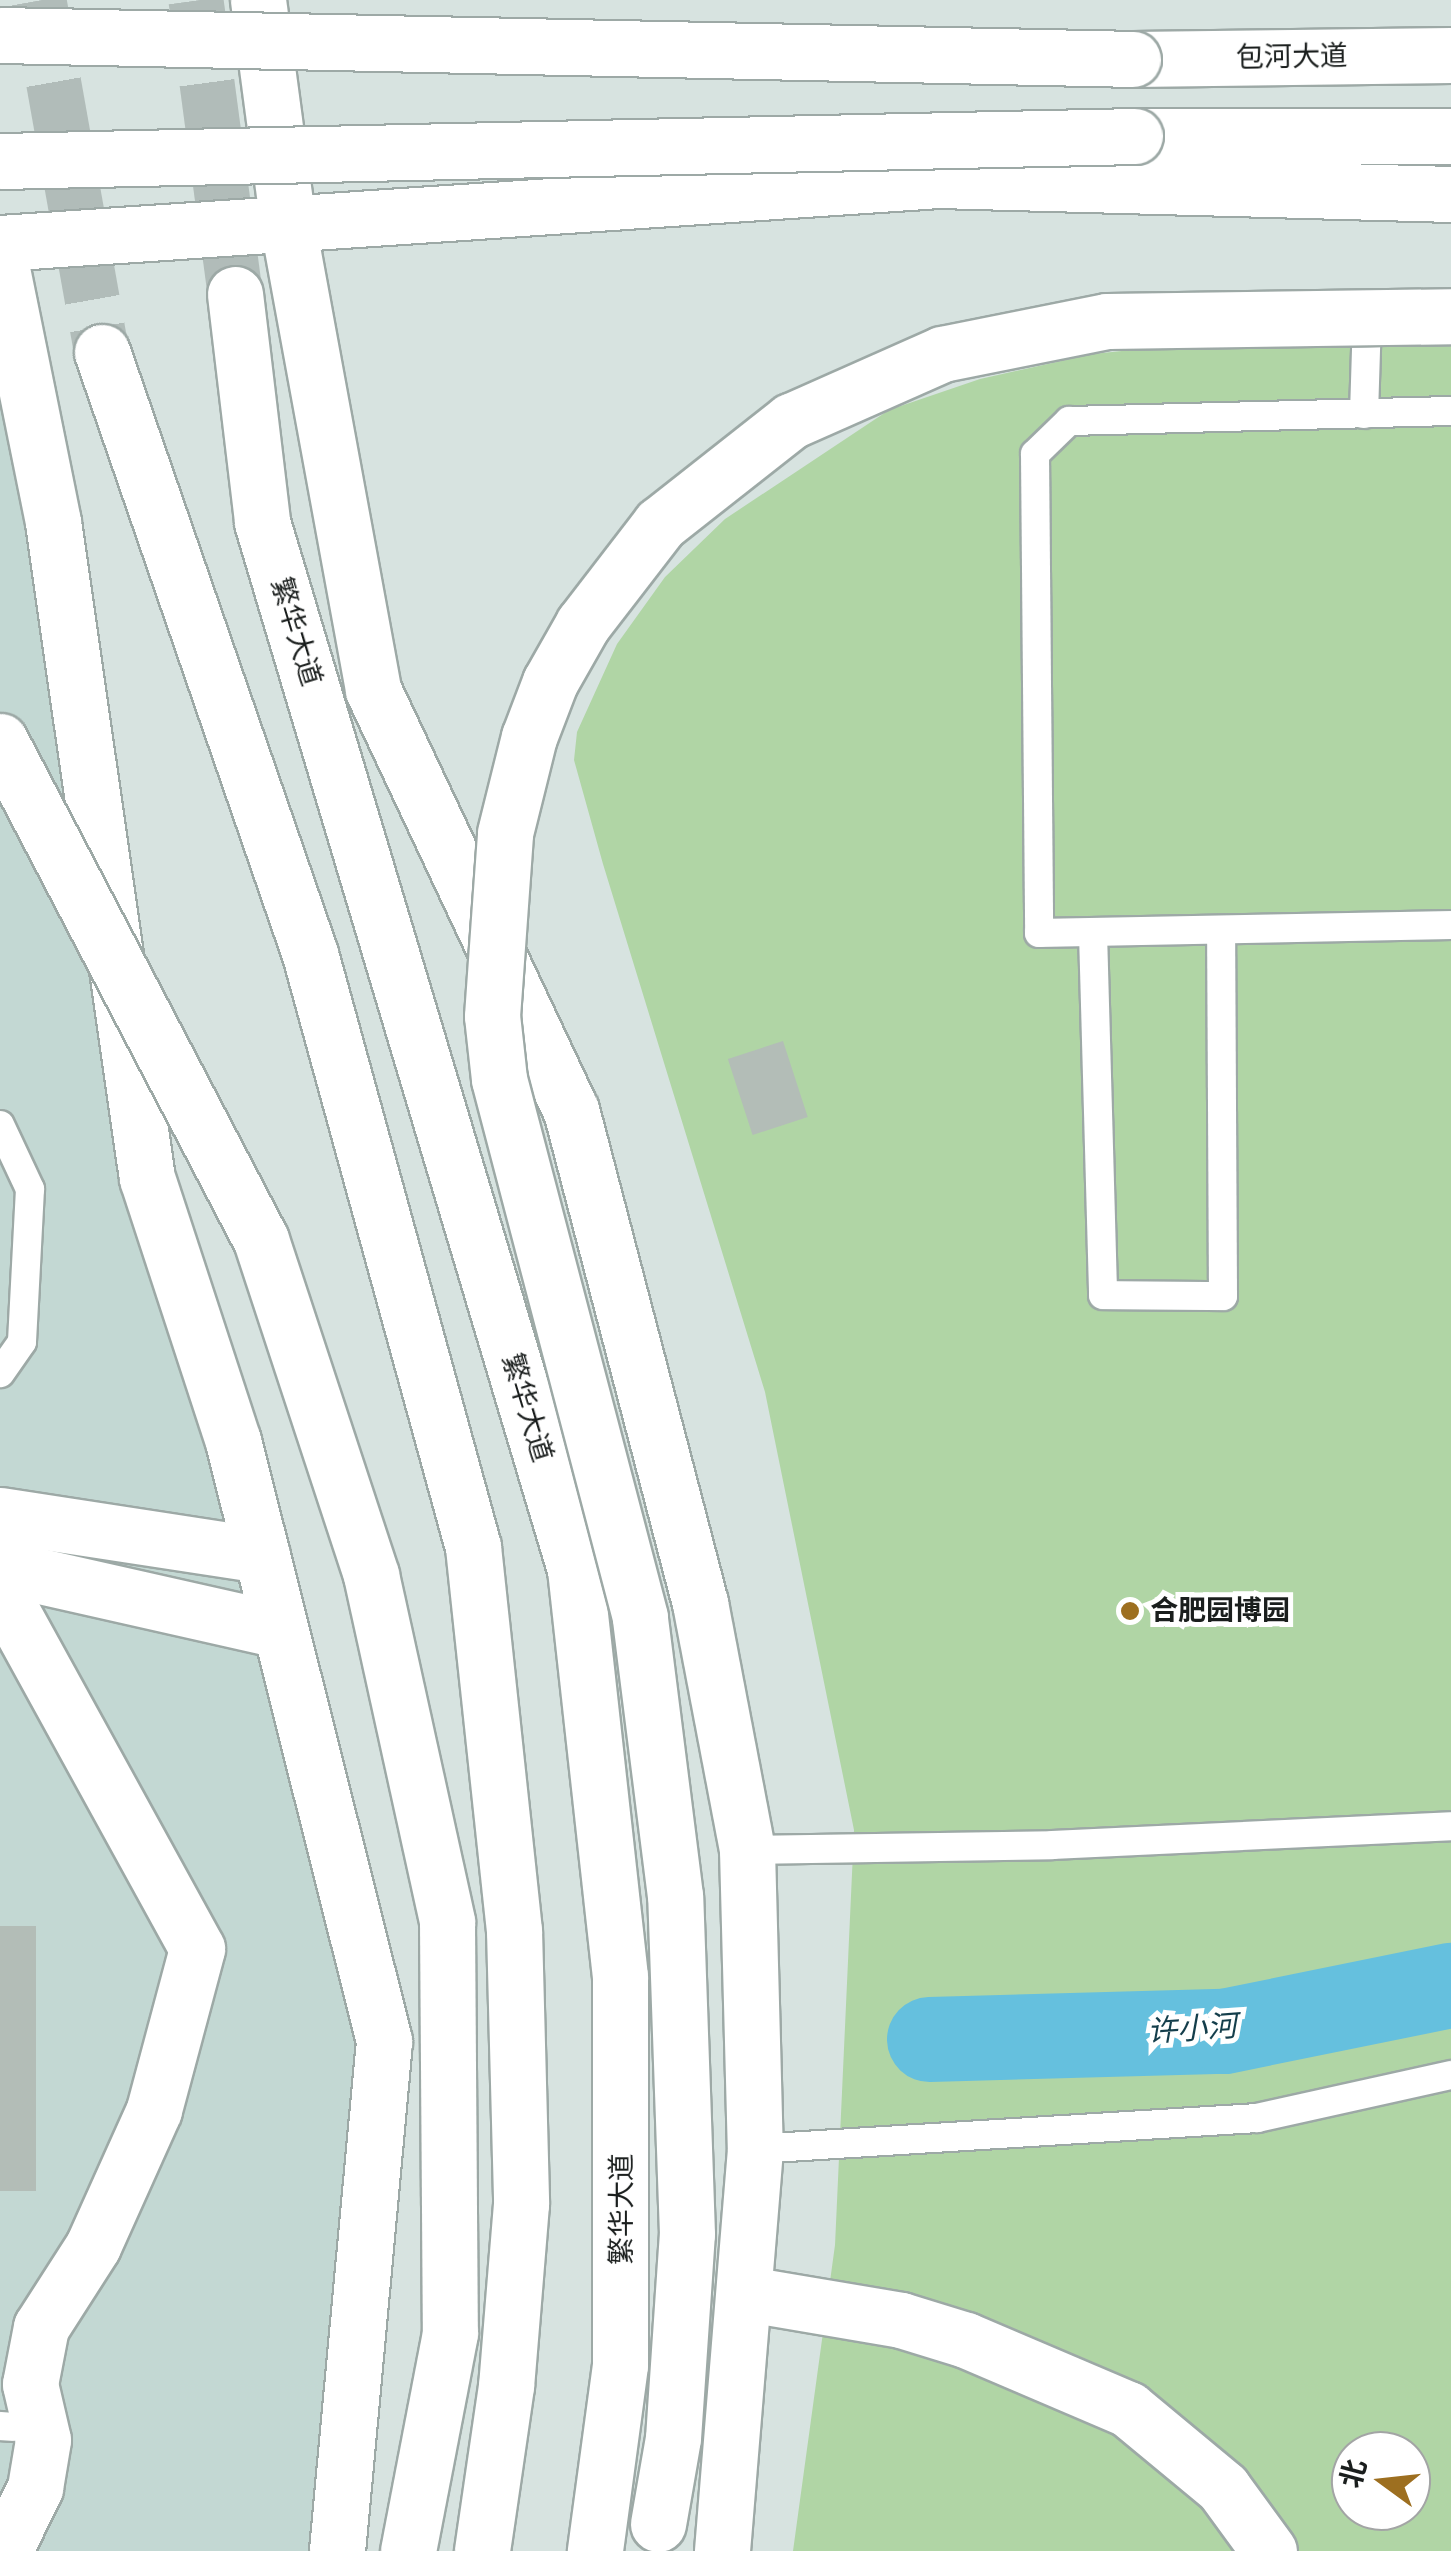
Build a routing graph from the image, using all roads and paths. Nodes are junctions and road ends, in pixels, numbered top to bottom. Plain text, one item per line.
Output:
1 (258, 0) edge
2 (0, 35) edge
3 (1451, 55) edge
4 (1451, 136) edge
5 (0, 161) edge
6 (1451, 194) edge
7 (288, 226) junction
8 (0, 242) edge
9 (0, 259) edge
10 (235, 294) tunnel mouth
11 (1451, 316) edge
12 (1367, 317) junction
13 (102, 352) tunnel mouth
14 (1451, 412) edge
15 (1364, 414) junction
16 (0, 741) edge
17 (1451, 926) edge
18 (1221, 930) junction
19 (1093, 933) junction
20 (0, 1125) edge
21 (0, 1372) edge
22 (0, 1515) edge
23 (262, 1555) junction
24 (0, 1567) edge
25 (0, 1590) edge
26 (280, 1630) junction
27 (0, 1667) edge
28 (1451, 1826) edge
29 (747, 1850) junction
30 (1451, 2075) edge
31 (755, 2149) junction
32 (748, 2294) junction
33 (7, 2426) edge
34 (0, 2494) edge
35 (655, 2538) edge
36 (4, 2551) edge
37 (337, 2551) edge
38 (408, 2551) edge
39 (482, 2551) edge
40 (595, 2551) edge
41 (722, 2551) edge
42 (1269, 2551) edge

1 - 7 main road
2 - 3 main road, 包河大道, bridge
4 - 5 main road, bridge
6 - 7 main road
7 - 8 main road
7 - 29 main road
9 - 23 main road
10 - 40 main road, 繁华大道
11 - 12 main road, bridge
12 - 15 lane
12 - 35 main road, bridge
13 - 39 main road
14 - 15 lane
15 - 19 lane
16 - 38 main road, bridge
17 - 18 lane
18 - 19 lane
18 - 19 lane
20 - 21 lane
22 - 23 main road
23 - 26 main road
24 - 26 main road
25 - 36 main road
26 - 37 main road
27 - 33 main road
28 - 29 lane
29 - 31 main road
30 - 31 lane
31 - 32 main road
32 - 41 main road
32 - 42 main road
33 - 34 main road

